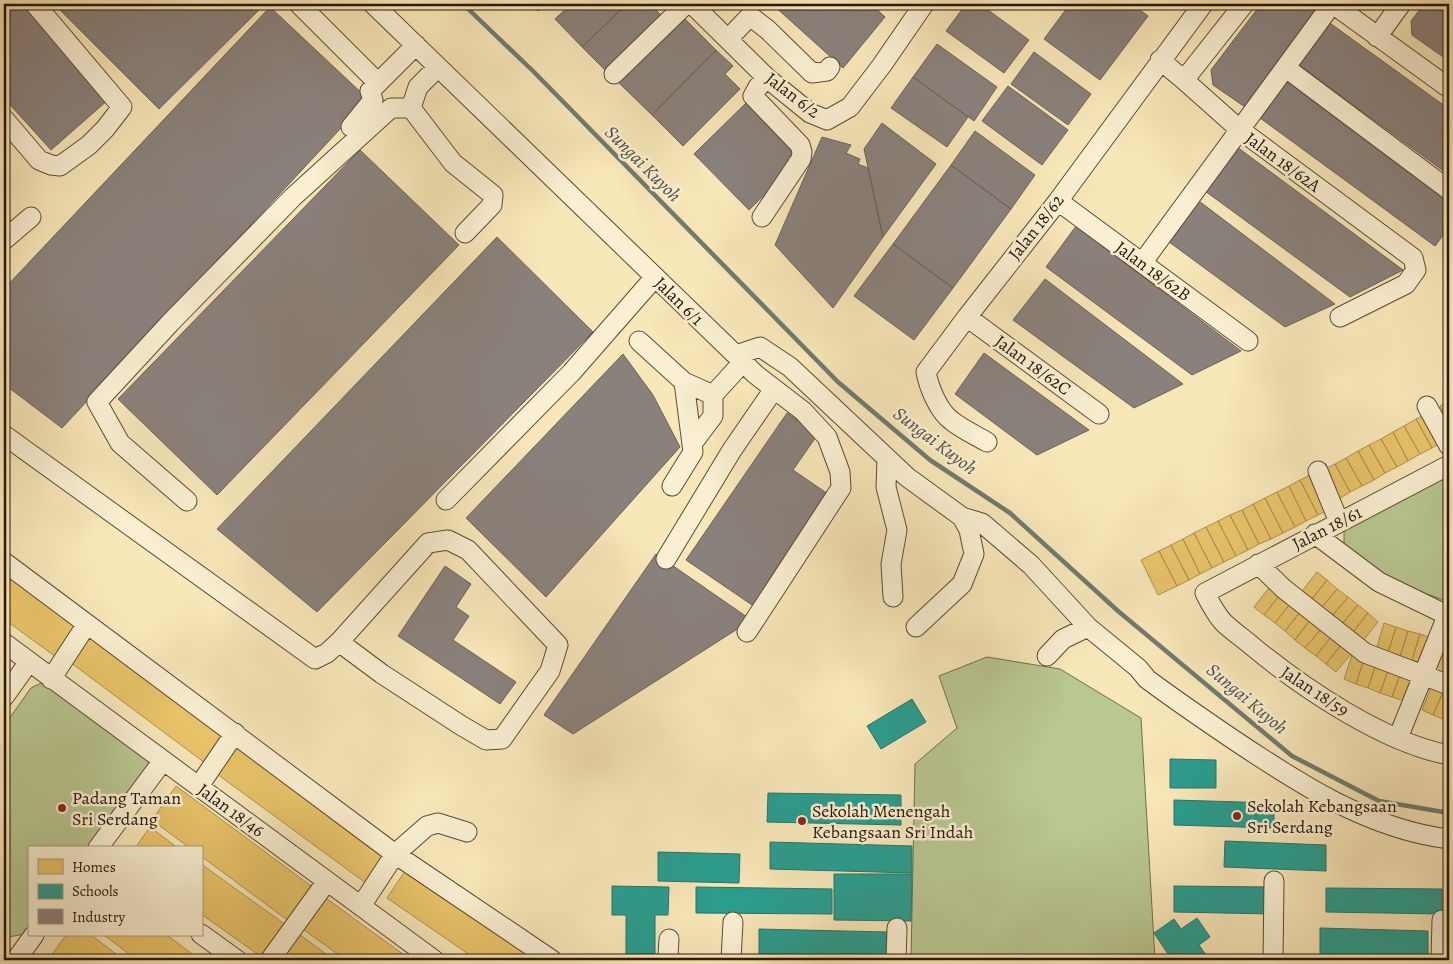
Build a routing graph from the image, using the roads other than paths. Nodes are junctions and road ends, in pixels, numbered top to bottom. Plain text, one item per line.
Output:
1 (35, 4) edge
2 (299, 4) edge
3 (373, 4) edge
4 (686, 4) edge
5 (692, 4) edge
6 (924, 4) edge
7 (1203, 4) edge
8 (1244, 4) edge
9 (1333, 4) edge
10 (1401, 4) edge
11 (1377, 37) junction
12 (729, 38) junction
13 (416, 45) junction
14 (1160, 60) junction
15 (438, 67) junction
16 (830, 67) dead end
17 (1286, 68) junction
18 (614, 74) dead end
19 (767, 78) junction
20 (1184, 80) junction
21 (377, 82) junction
22 (1449, 88) edge
23 (411, 108) junction
24 (4, 119) edge
25 (350, 127) dead end
26 (1239, 130) junction
27 (1449, 190) edge
28 (1058, 200) junction
29 (31, 217) dead end
30 (762, 217) dead end
31 (465, 233) dead end
32 (4, 240) edge
33 (1142, 262) junction
34 (655, 277) junction
35 (967, 317) junction
36 (1340, 317) dead end
37 (639, 341) dead end
38 (1248, 341) dead end
39 (739, 359) junction
40 (684, 382) junction
41 (774, 389) junction
42 (713, 395) junction
43 (1427, 406) dead end
44 (1100, 414) dead end
45 (4, 435) edge
46 (987, 442) dead end
47 (692, 444) junction
48 (1449, 446) edge
49 (887, 458) junction
50 (1449, 465) edge
51 (1318, 471) dead end
52 (672, 486) dead end
53 (446, 500) dead end
54 (187, 501) dead end
55 (962, 517) junction
56 (1339, 522) junction
57 (1315, 534) junction
58 (666, 559) dead end
59 (4, 562) edge
60 (1258, 564) junction
61 (1205, 593) joint
62 (893, 597) dead end
63 (1448, 616) edge
64 (87, 624) junction
65 (916, 627) dead end
66 (1088, 627) junction
67 (748, 632) dead end
68 (339, 642) junction
69 (4, 643) edge
70 (1047, 656) dead end
71 (29, 662) junction
72 (1423, 675) junction
73 (51, 679) junction
74 (1449, 685) edge
75 (4, 697) edge
76 (235, 733) junction
77 (1398, 738) junction
78 (1449, 755) edge
79 (162, 762) junction
80 (198, 786) junction
81 (467, 832) dead end
82 (1449, 839) edge
83 (99, 846) edge
84 (395, 854) junction
85 (326, 881) junction
86 (1274, 881) dead end
87 (361, 906) junction
88 (1442, 920) dead end
89 (733, 922) dead end
90 (897, 928) dead end
91 (202, 935) edge
92 (33, 936) edge
93 (669, 939) dead end
94 (4, 956) edge
95 (9, 960) edge
96 (16, 960) edge
97 (236, 960) edge
98 (270, 960) edge
99 (434, 960) edge
100 (552, 960) edge
101 (671, 960) edge
102 (731, 960) edge
103 (896, 960) edge
104 (1273, 960) edge
105 (1441, 960) edge

1 - 24 street
2 - 21 street
3 - 13 street, Jalan 6/1
4 - 18 street
5 - 12 street, Jalan 6/2
6 - 19 street, Jalan 6/2
7 - 14 street, Jalan 18/62
8 - 20 street
9 - 11 street
9 - 17 street
10 - 11 street
11 - 22 street
12 - 16 street
12 - 19 street, Jalan 6/2
13 - 15 street, Jalan 6/1
13 - 21 street
14 - 20 street, Jalan 18/62A
14 - 28 street, Jalan 18/62
15 - 23 street
15 - 34 street, Jalan 6/1
17 - 26 street
17 - 27 street
19 - 30 street
20 - 26 street, Jalan 18/62A
21 - 25 street
23 - 31 street
23 - 54 street
26 - 33 street
26 - 36 street, Jalan 18/62A
28 - 33 street, Jalan 18/62B
28 - 35 street, Jalan 18/62
29 - 32 street
33 - 38 street, Jalan 18/62B
34 - 39 street, Jalan 6/1
34 - 53 street
35 - 44 street, Jalan 18/62C
35 - 46 street, Jalan 18/62
37 - 40 street
39 - 41 street, Jalan 6/1
39 - 42 street
39 - 49 street
40 - 42 street
40 - 47 street
41 - 58 street
41 - 67 street, Jalan 6/1
42 - 47 street
43 - 48 street
45 - 68 street
47 - 52 street
49 - 55 street
49 - 62 street
50 - 56 street, Jalan 18/61
51 - 56 street
55 - 65 street
55 - 66 street
56 - 57 street, Jalan 18/61
57 - 60 street, Jalan 18/61
57 - 63 street
59 - 64 street
60 - 61 street, Jalan 18/61
60 - 72 street
61 - 77 street, Jalan 18/59
63 - 72 street
64 - 73 street
64 - 76 street
66 - 70 street
66 - 82 street
68 - 68 street
69 - 71 street, Jalan 18/46
71 - 73 street, Jalan 18/46
71 - 75 street
72 - 74 street
72 - 77 street
73 - 79 street, Jalan 18/46
76 - 80 street
76 - 84 street
77 - 78 street, Jalan 18/59
79 - 80 street, Jalan 18/46
79 - 83 street
80 - 85 street, Jalan 18/46
81 - 84 street
84 - 87 street
84 - 100 street
85 - 87 street, Jalan 18/46
85 - 98 street
86 - 104 street
87 - 99 street, Jalan 18/46
88 - 105 street
89 - 102 street
90 - 103 street
91 - 97 street
92 - 96 street
93 - 101 street
94 - 95 street

